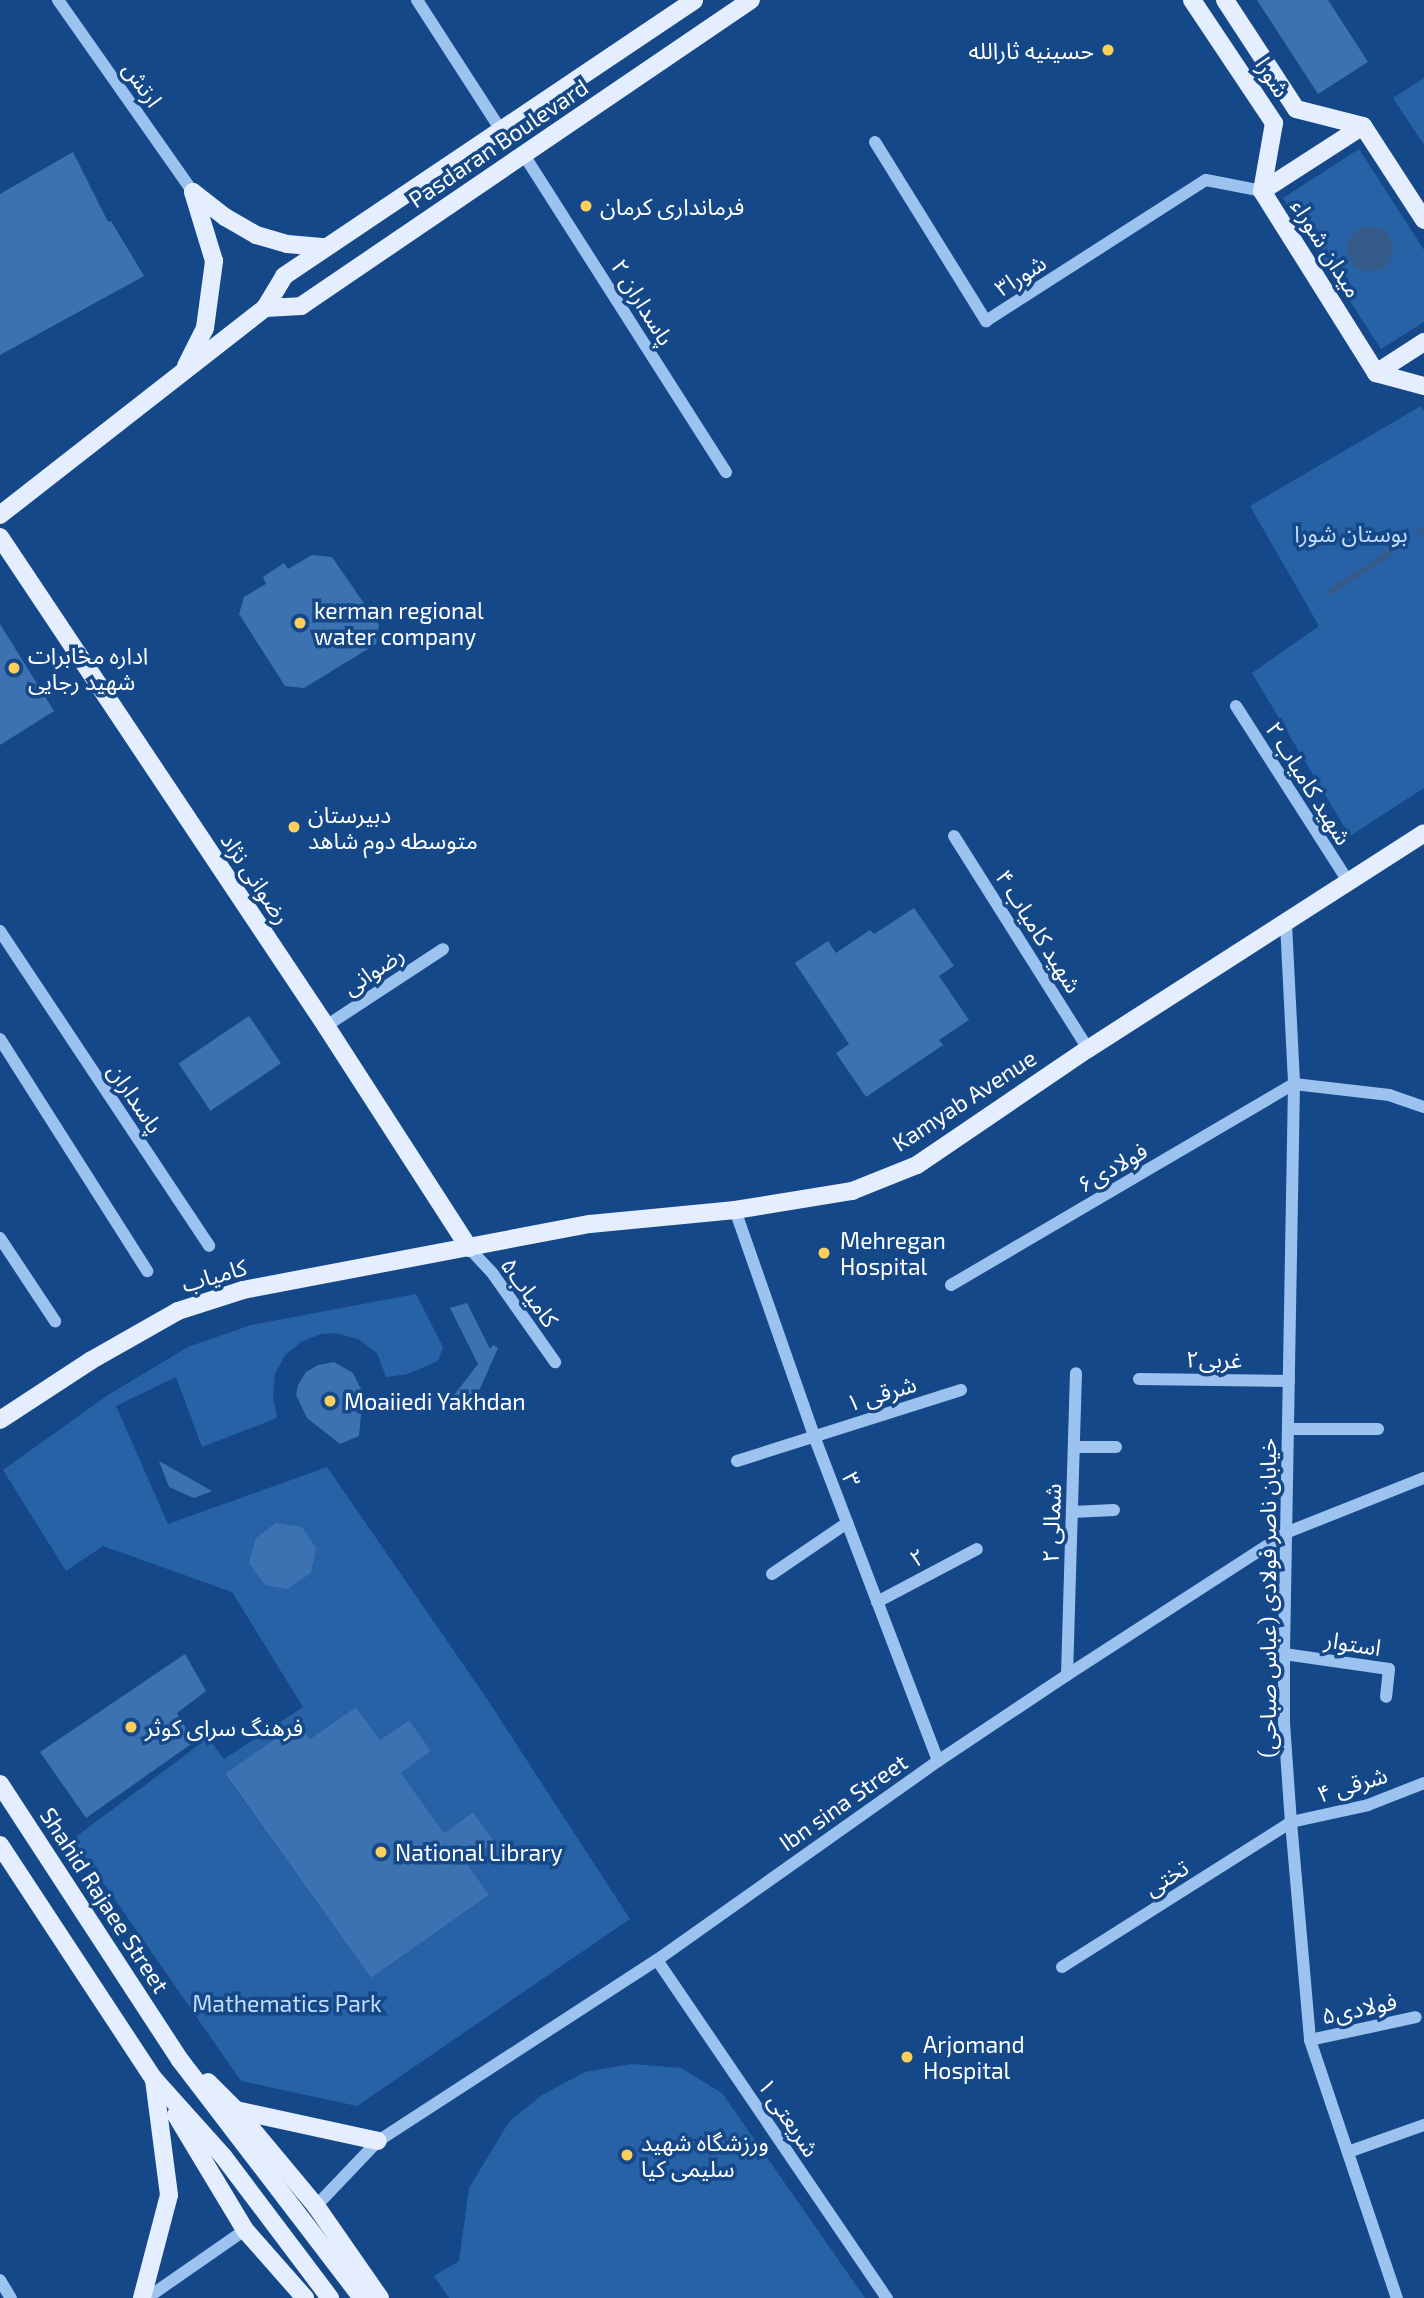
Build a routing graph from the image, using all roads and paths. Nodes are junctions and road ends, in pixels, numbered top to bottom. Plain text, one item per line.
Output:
1 (58, 0) edge
2 (417, 0) edge
3 (694, 0) edge
4 (751, 0) edge
5 (1192, 0) edge
6 (1226, 0) edge
7 (1363, 126) junction
8 (500, 129) junction
9 (875, 142) dead end
10 (524, 155) junction
11 (1262, 191) junction
12 (193, 192) junction
13 (1424, 219) edge
14 (325, 247) junction
15 (265, 308) junction
16 (1424, 342) edge
17 (184, 370) junction
18 (1376, 373) junction
19 (1424, 386) edge
20 (726, 472) dead end
21 (0, 515) edge
22 (0, 537) edge
23 (1236, 706) dead end
24 (1424, 833) edge
25 (954, 836) dead end
26 (1348, 881) junction
27 (1286, 924) junction
28 (0, 930) edge
29 (443, 949) dead end
30 (326, 1026) junction
31 (0, 1039) edge
32 (1087, 1049) junction
33 (1294, 1084) junction
34 (1424, 1107) edge
35 (735, 1210) junction
36 (0, 1238) edge
37 (209, 1246) dead end
38 (469, 1248) junction
39 (148, 1271) dead end
40 (951, 1285) dead end
41 (55, 1321) dead end
42 (555, 1362) dead end
43 (1076, 1373) dead end
44 (1139, 1379) dead end
45 (1289, 1381) junction
46 (961, 1390) dead end
47 (0, 1420) edge
48 (1289, 1429) junction
49 (1378, 1429) dead end
50 (814, 1436) junction
51 (1074, 1447) junction
52 (1116, 1447) dead end
53 (737, 1461) dead end
54 (1424, 1478) edge
55 (1114, 1510) dead end
56 (1072, 1512) junction
57 (847, 1523) junction
58 (1288, 1532) junction
59 (977, 1549) dead end
60 (772, 1574) dead end
61 (877, 1602) junction
62 (1284, 1654) junction
63 (1067, 1675) junction
64 (1386, 1697) dead end
65 (938, 1761) junction
66 (1424, 1783) edge
67 (0, 1784) edge
68 (1291, 1822) junction
69 (0, 1845) edge
70 (657, 1960) junction
71 (1062, 1967) dead end
72 (1416, 2017) dead end
73 (1310, 2040) junction
74 (169, 2044) junction
75 (154, 2079) junction
76 (236, 2110) junction
77 (1424, 2125) edge
78 (378, 2141) junction
79 (1348, 2152) junction
80 (316, 2206) junction
81 (245, 2230) junction
82 (0, 2280) edge
83 (11, 2298) edge
84 (144, 2298) edge
85 (304, 2298) edge
86 (330, 2298) edge
87 (362, 2298) edge
88 (380, 2298) edge
89 (887, 2298) edge
90 (1397, 2298) edge

1 - 12 street, ارتش
2 - 8 street
3 - 8 main road, Pasdaran Boulevard
4 - 10 main road, Pasdaran Boulevard
5 - 11 main road, شورا
6 - 7 main road, شورا
7 - 11 main road, میدان شوراء
7 - 13 main road
8 - 14 main road, Pasdaran Boulevard
9 - 11 street, شورا۳
10 - 15 main road, Pasdaran Boulevard
10 - 20 street, پاسداران ۲
11 - 18 main road, میدان شوراء
12 - 14 main road
12 - 17 main road
14 - 15 main road, Pasdaran Boulevard
15 - 17 main road, Pasdaran Boulevard
16 - 18 main road
17 - 21 main road, Pasdaran Boulevard
18 - 19 main road
22 - 30 main road, رضوانی نژاد
23 - 26 street, شهید کامیاب ۲
24 - 26 main road, Kamyab Avenue
25 - 32 street, شهید کامیاب ۴
26 - 27 main road, Kamyab Avenue
27 - 32 main road, Kamyab Avenue
27 - 33 street, خیابان ناصر فولادی (عباس صباحی)
28 - 37 street, پاسداران
29 - 30 street, رضوانی
30 - 38 main road, رضوانی نژاد
31 - 39 street
32 - 35 main road, Kamyab Avenue
33 - 34 street
33 - 40 street, فولادی۶
33 - 45 street, خیابان ناصر فولادی (عباس صباحی)
35 - 38 main road, Kamyab Avenue
35 - 50 street, ۳
36 - 41 street
38 - 42 street, کامیاب۵
38 - 47 main road, کامیاب
43 - 51 street, ۲ شمالی
44 - 45 street, غربی۲
45 - 48 street, خیابان ناصر فولادی (عباس صباحی)
46 - 50 street, ۱ شرقی
48 - 49 street
48 - 58 street, خیابان ناصر فولادی (عباس صباحی)
50 - 53 street, ۱ شرقی
50 - 57 street, ۳
51 - 52 street
51 - 56 street, ۲ شمالی
54 - 58 street, Ibn sina Street
55 - 56 street
56 - 63 street, ۲ شمالی
57 - 60 street
57 - 61 street, ۳
58 - 62 street, خیابان ناصر فولادی (عباس صباحی)
58 - 63 street, Ibn sina Street
59 - 61 street, ۲
61 - 65 street, ۳
62 - 64 street, استوار
62 - 68 street, خیابان ناصر فولادی (عباس صباحی)
63 - 65 street, Ibn sina Street
65 - 70 street, Ibn sina Street
66 - 68 street, ۴ شرقی
67 - 74 main road, Shahid Rajaee Street
68 - 71 street, تختی
68 - 73 street, خیابان ناصر فولادی (عباس صباحی)
69 - 75 main road
70 - 78 street, Ibn sina Street
70 - 89 street, شریعتی ۱
72 - 73 street, فولادی۵
73 - 79 street, خیابان ناصر فولادی (عباس صباحی)
74 - 76 main road
74 - 87 main road, Shahid Rajaee Street
75 - 81 main road
75 - 84 main road
75 - 86 main road
76 - 78 main road
76 - 80 main road
77 - 79 street
78 - 80 street, Ibn sina Street
79 - 90 street, خیابان ناصر فولادی (عباس صباحی)
80 - 88 main road
81 - 84 street
81 - 85 main road
82 - 83 street

